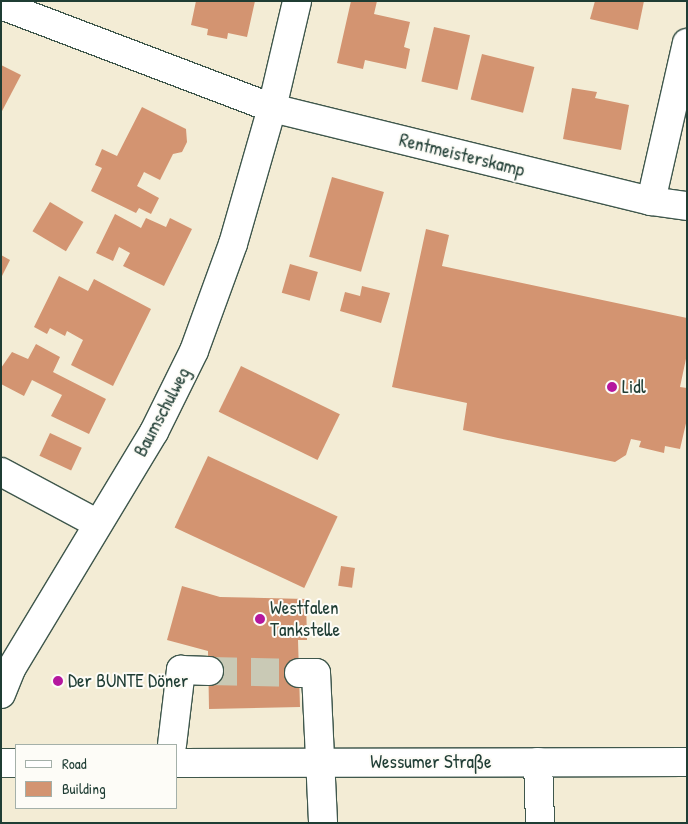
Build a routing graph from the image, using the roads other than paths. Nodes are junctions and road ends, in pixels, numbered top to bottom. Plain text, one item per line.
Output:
1 (297, 1) edge
2 (1, 5) edge
3 (687, 43) edge
4 (272, 108) junction
5 (651, 201) junction
6 (687, 206) edge
7 (1, 472) edge
8 (96, 523) junction
9 (208, 671) tunnel mouth
10 (299, 673) tunnel mouth
11 (1, 694) edge
12 (172, 744) edge
13 (538, 762) junction
14 (687, 762) edge
15 (1, 763) edge
16 (15, 763) edge
17 (178, 763) edge
18 (319, 763) junction
19 (323, 823) edge
20 (540, 823) edge

1 - 4 street
2 - 4 street, Rentmeisterskamp
3 - 5 street
4 - 5 street, Rentmeisterskamp
4 - 8 street, Baumschulweg
5 - 6 street, Rentmeisterskamp
7 - 8 street
8 - 11 street, Baumschulweg
9 - 12 street
10 - 18 street
13 - 14 street, Wessumer Straße
13 - 18 street, Wessumer Straße
13 - 20 street
15 - 16 street
17 - 18 street, Wessumer Straße
18 - 19 street

